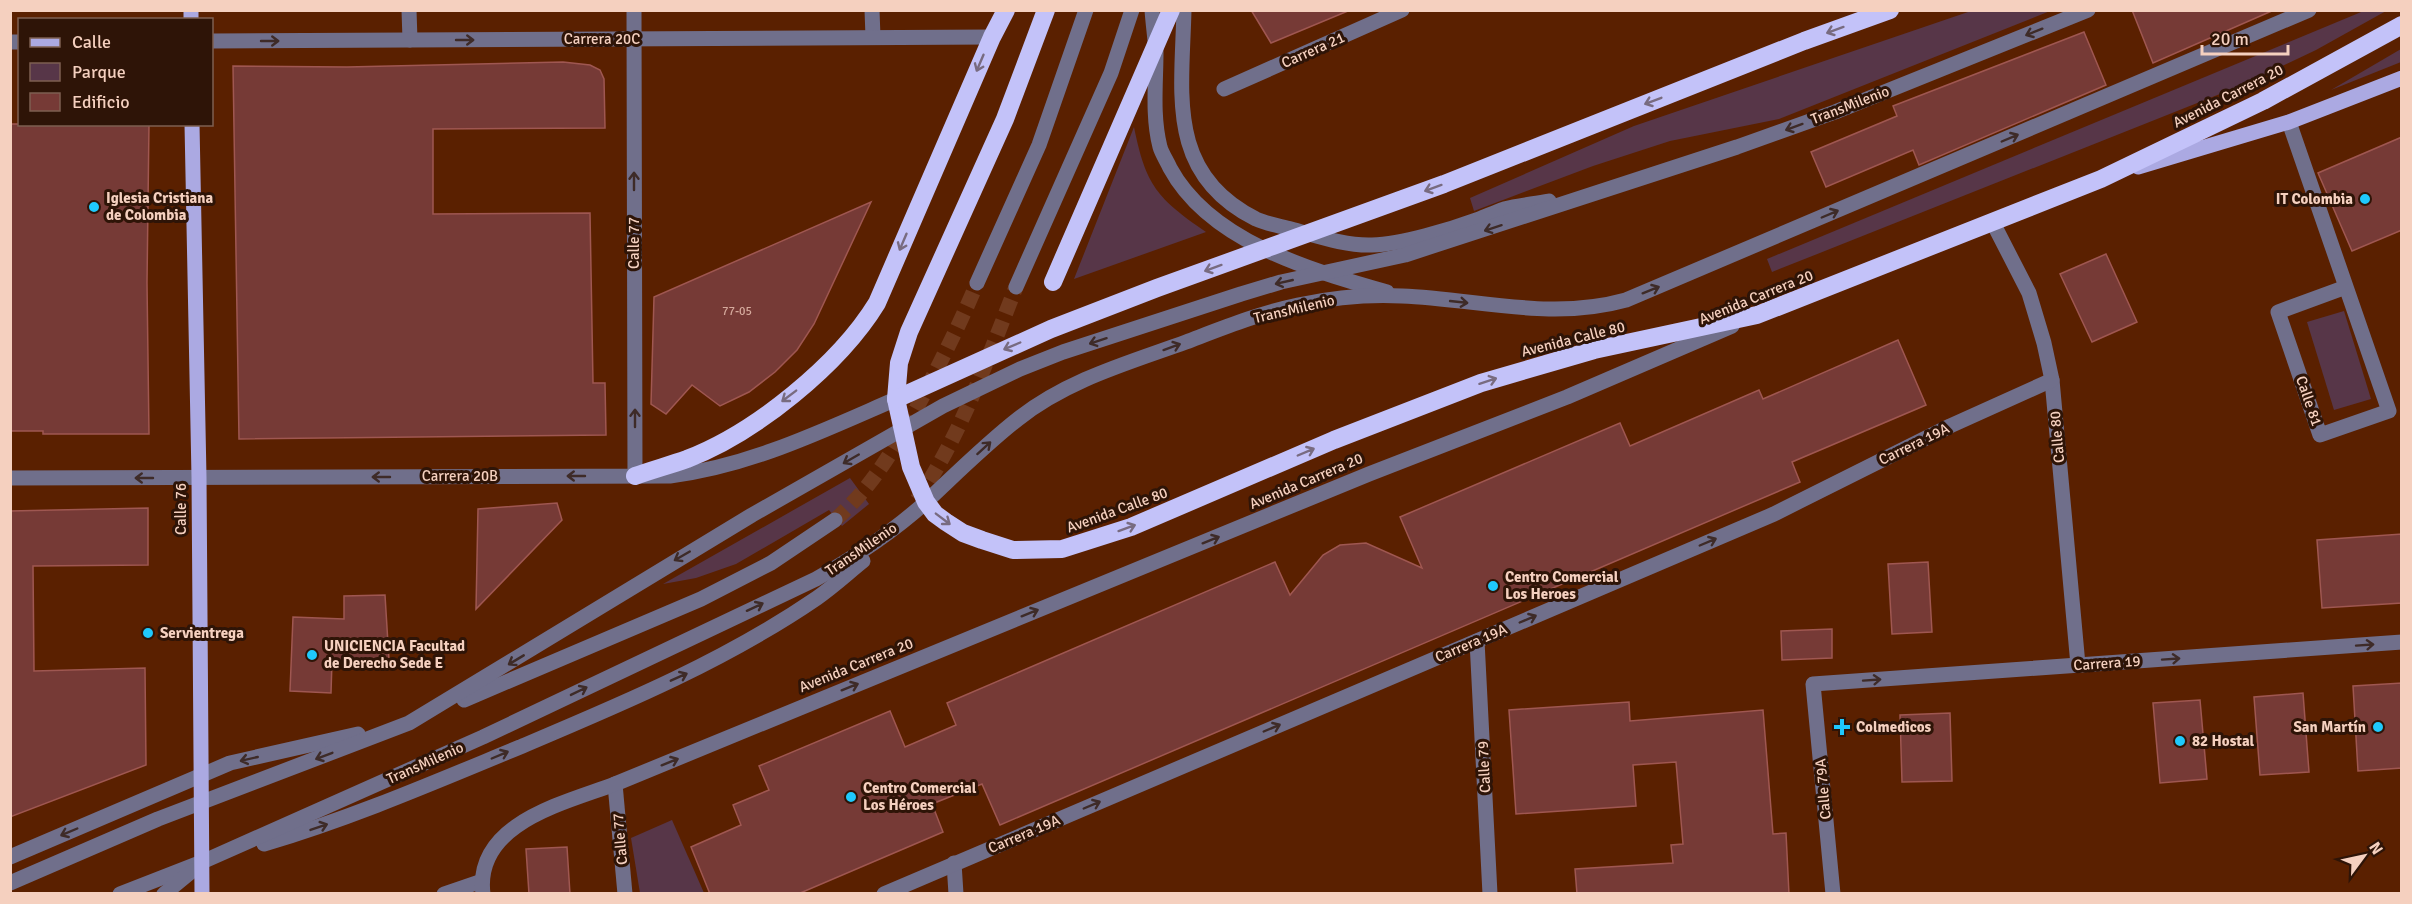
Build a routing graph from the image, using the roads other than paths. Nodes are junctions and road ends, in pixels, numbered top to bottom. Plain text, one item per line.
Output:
1 (410, 10) edge
2 (634, 10) edge
3 (872, 10) edge
4 (1005, 10) edge
5 (1046, 10) edge
6 (1086, 10) edge
7 (1132, 10) edge
8 (1152, 10) edge
9 (1171, 10) edge
10 (1184, 10) edge
11 (1402, 10) edge
12 (1890, 10) edge
13 (2088, 10) edge
14 (2309, 10) edge
15 (1870, 15) edge
16 (2402, 25) edge
17 (873, 37) junction
18 (992, 37) junction
19 (634, 39) junction
20 (410, 40) junction
21 (213, 41) edge
22 (1156, 49) junction
23 (2402, 78) edge
24 (1224, 89) dead end
25 (2289, 122) junction
26 (192, 126) edge
27 (2101, 179) junction
28 (1608, 189) junction
29 (1992, 221) junction
30 (1307, 233) junction
31 (1265, 249) junction
32 (1322, 274) junction
33 (1053, 282) dead end
34 (977, 283) tunnel mouth
35 (1016, 287) tunnel mouth
36 (2346, 288) junction
37 (1401, 296) junction
38 (1757, 315) junction
39 (2052, 380) junction
40 (896, 399) junction
41 (901, 430) junction
42 (635, 476) junction
43 (199, 477) junction
44 (10, 478) edge
45 (926, 502) junction
46 (835, 520) tunnel mouth
47 (863, 561) dead end
48 (1477, 641) junction
49 (2402, 642) edge
50 (2078, 665) junction
51 (1813, 684) joint
52 (409, 723) junction
53 (202, 775) junction
54 (615, 784) junction
55 (202, 803) junction
56 (10, 857) edge
57 (202, 862) junction
58 (954, 863) junction
59 (10, 883) edge
60 (482, 887) edge
61 (120, 894) edge
62 (164, 894) edge
63 (202, 894) edge
64 (444, 894) edge
65 (625, 894) edge
66 (884, 894) edge
67 (956, 894) edge
68 (1490, 894) edge
69 (1833, 894) edge

1 - 20 street
2 - 19 street, Calle 77
3 - 17 street
4 - 18 highway
5 - 40 highway, Avenida Calle 80
6 - 34 street
7 - 35 street
8 - 22 street, TransMilenio
9 - 22 highway
10 - 30 street, TransMilenio
11 - 24 street, Carrera 21
12 - 15 highway
13 -> 28 street, TransMilenio
37 -> 14 street
15 -> 30 highway
16 - 27 highway, Avenida Carrera 20
17 - 18 street, Carrera 20C
17 - 19 street, Carrera 20C
18 -> 42 highway
20 -> 19 street, Carrera 20C
42 -> 19 street, Calle 77
21 -> 20 street, Carrera 20C
22 - 31 street, TransMilenio
22 - 33 highway
23 - 25 main road, Avenida Carrera 20
25 - 27 main road, Avenida Carrera 20
25 - 36 street, Calle 81
26 - 43 main road, Calle 76
27 - 29 highway, Avenida Carrera 20
28 - 30 street, TransMilenio
28 -> 32 street, TransMilenio
29 - 38 highway, Avenida Carrera 20
29 - 39 street, Calle 80
30 - 31 highway
31 - 32 street, TransMilenio
31 -> 40 highway
32 - 37 street, TransMilenio
32 -> 41 street, TransMilenio
36 - 36 street, Calle 81
45 -> 37 street, TransMilenio
45 -> 38 highway, Avenida Calle 80
54 -> 38 street, Avenida Carrera 20
48 -> 39 street, Carrera 19A
39 - 50 street, Calle 80
40 - 41 highway, Avenida Calle 80
40 - 42 street, Carrera 20B
41 - 45 highway, Avenida Calle 80
41 -> 52 street, TransMilenio
42 -> 43 street, Carrera 20B
43 -> 44 street, Carrera 20B
43 - 53 main road, Calle 76
57 -> 45 street, TransMilenio
46 - 52 street, TransMilenio
57 -> 47 street, TransMilenio
58 -> 48 street, Carrera 19A
48 - 68 street, Calle 79
50 -> 49 street, Carrera 19
51 -> 50 street, Carrera 19
51 - 69 street, Calle 79A
52 -> 53 street, TransMilenio
52 -> 55 street, TransMilenio
53 - 55 main road, Calle 76
53 -> 56 street, TransMilenio
54 - 60 street, Avenida Carrera 20
54 - 65 street, Calle 77
55 - 57 main road, Calle 76
55 - 59 street, TransMilenio
57 - 61 street, TransMilenio
57 - 62 street, TransMilenio
57 - 63 main road, Calle 76
58 - 66 street, Carrera 19A
58 - 67 street
60 - 64 street

